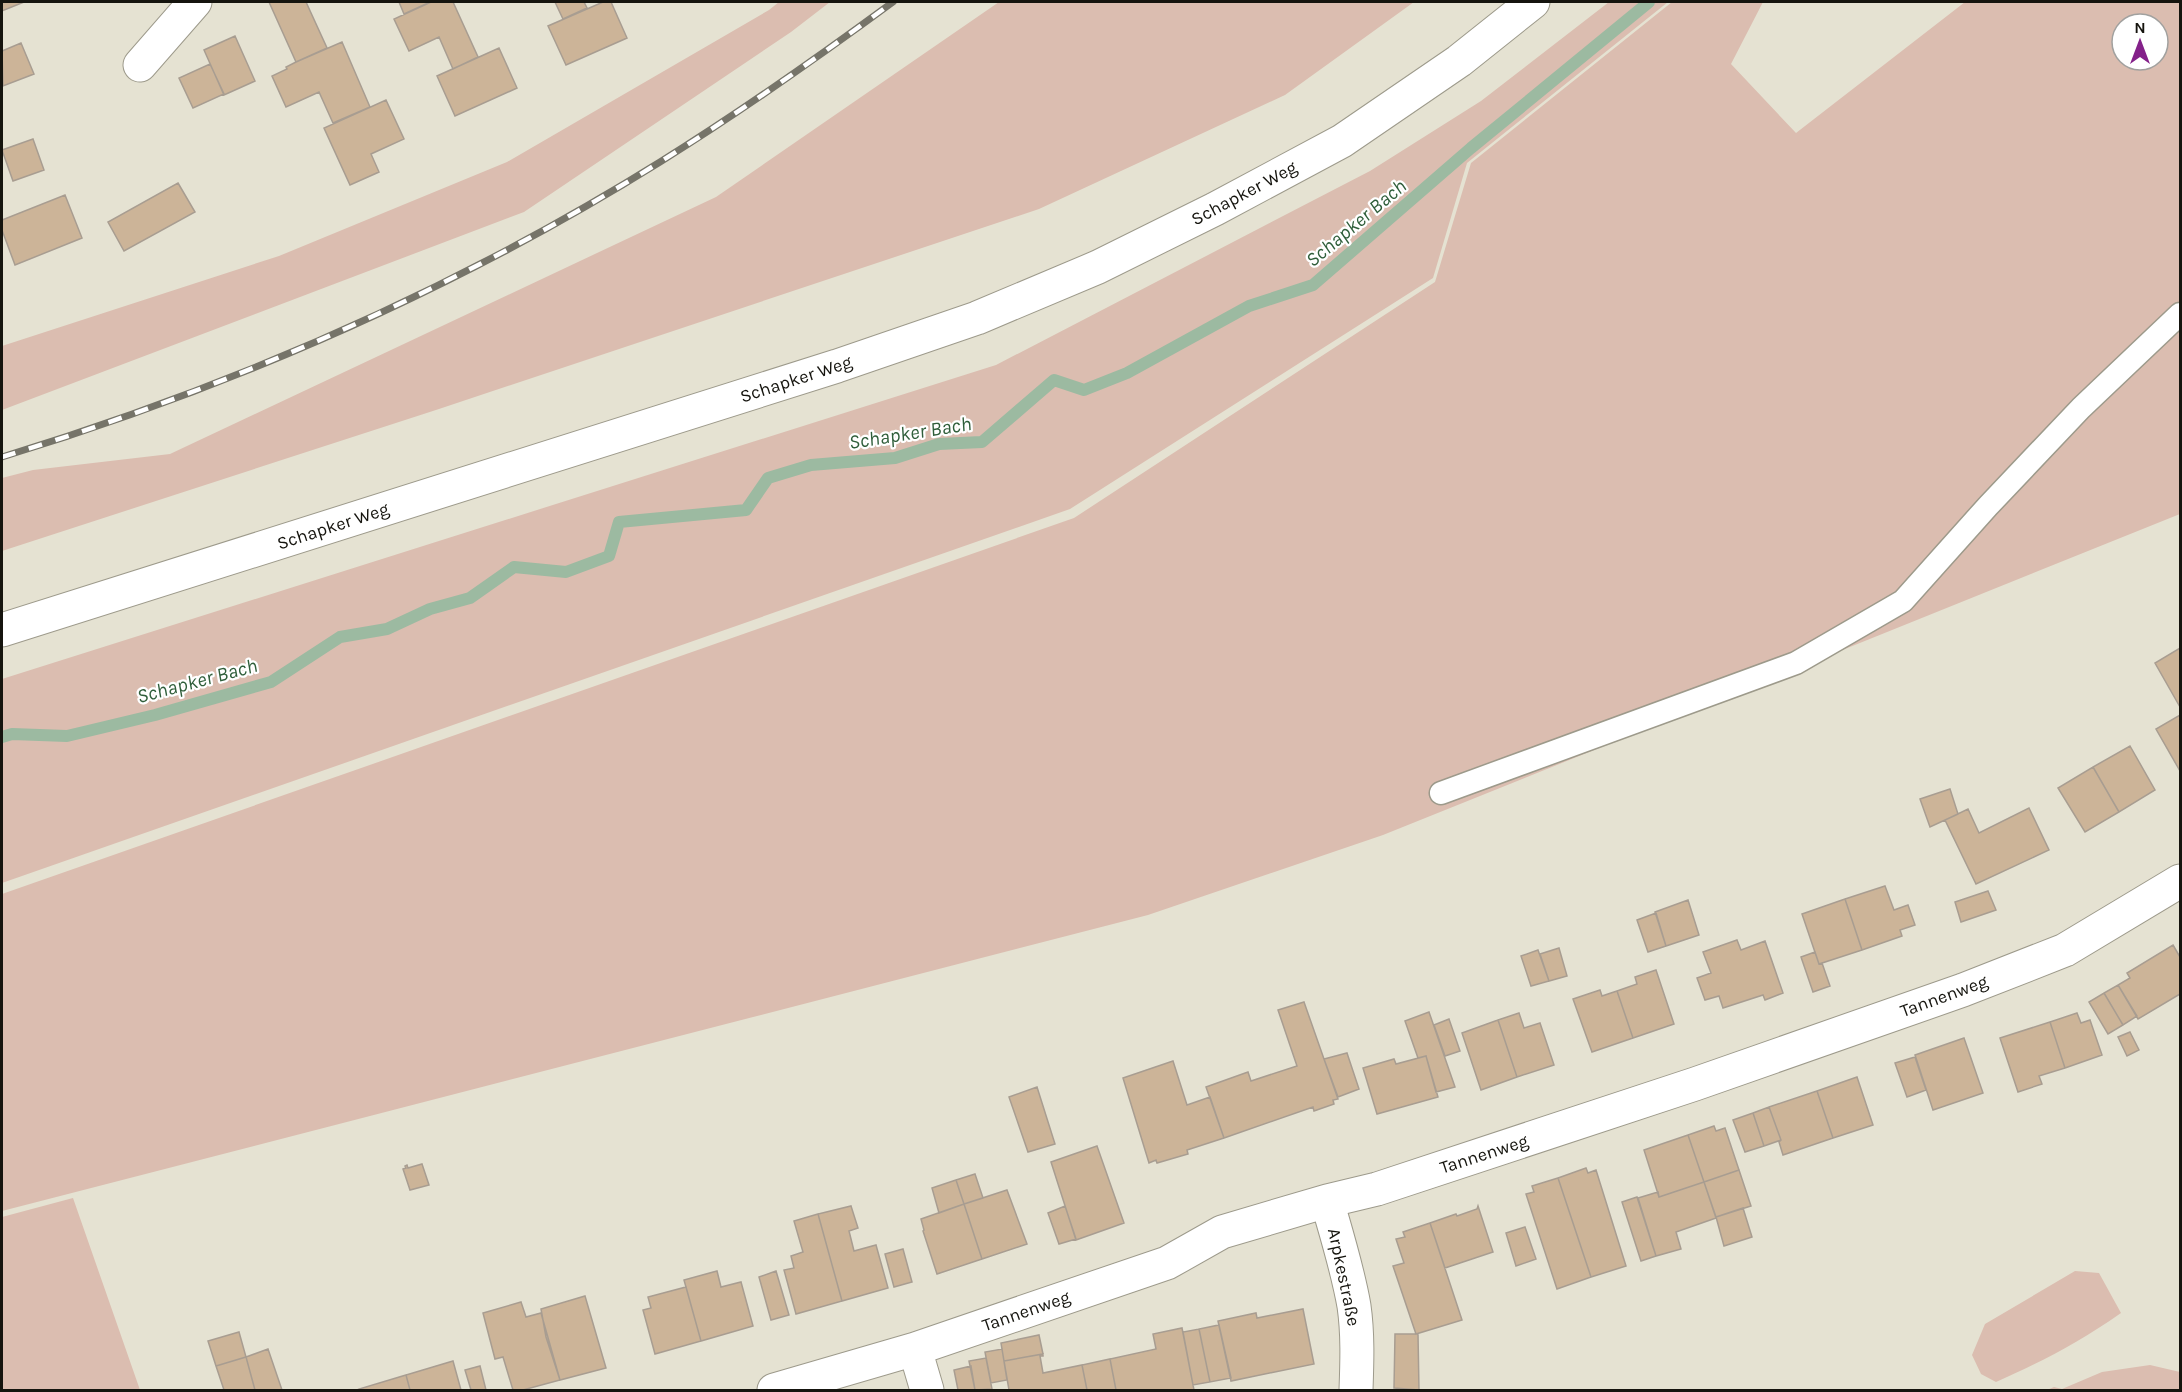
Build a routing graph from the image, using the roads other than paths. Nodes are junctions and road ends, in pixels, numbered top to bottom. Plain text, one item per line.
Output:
1 (195, 2) edge
2 (1533, 2) edge
3 (140, 66) dead end
4 (2181, 314) edge
5 (2, 630) edge
6 (1441, 793) dead end
7 (2181, 881) edge
8 (1327, 1201) junction
9 (915, 1349) junction
10 (774, 1390) edge
11 (927, 1390) edge
12 (1356, 1390) edge

1 - 3 street
2 - 5 street, Schapker Weg
4 - 6 lane
7 - 8 street, Tannenweg
8 - 9 street, Tannenweg
8 - 12 street, Arpkestraße
9 - 10 street, Tannenweg
9 - 11 street

